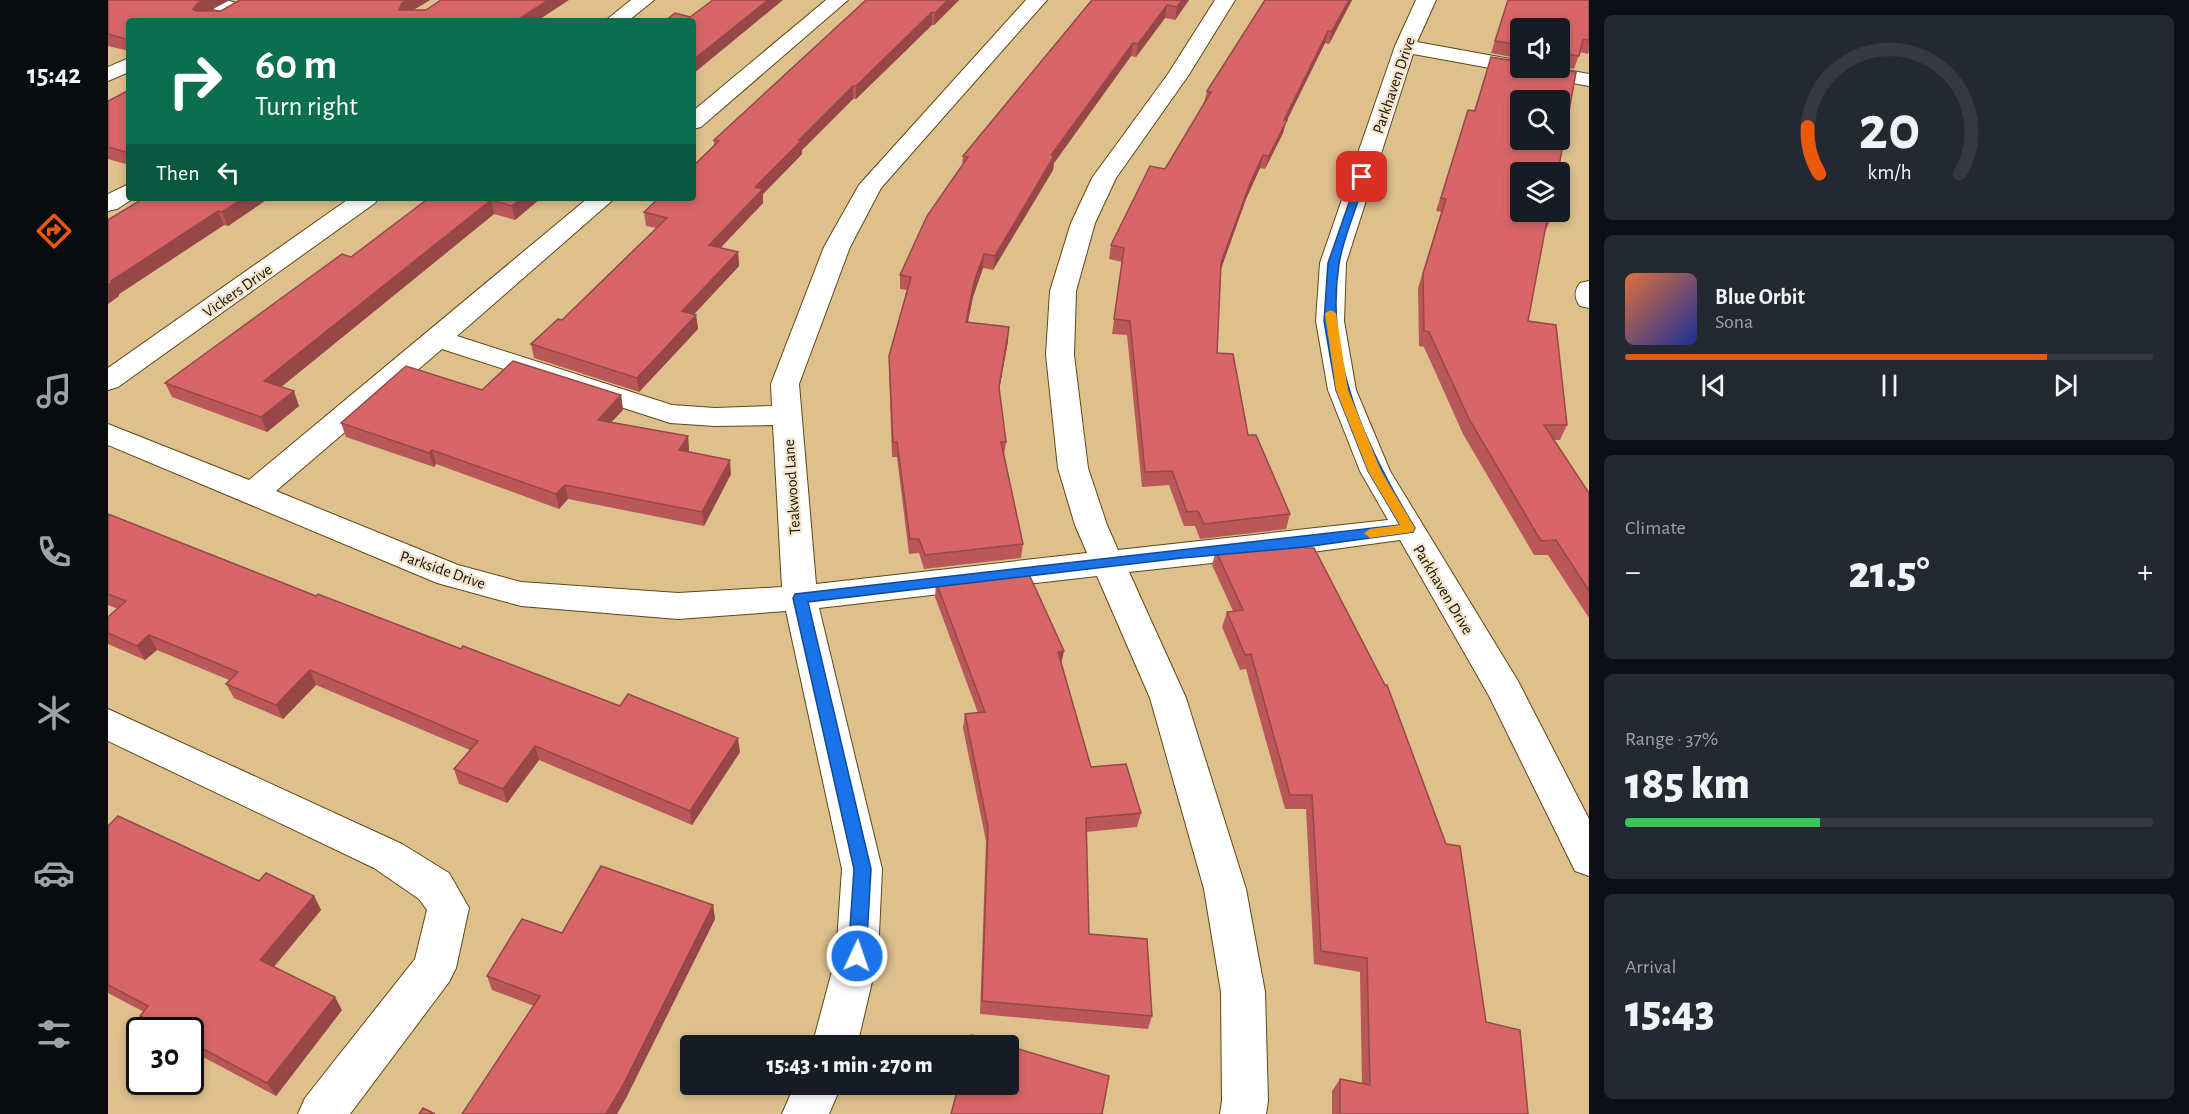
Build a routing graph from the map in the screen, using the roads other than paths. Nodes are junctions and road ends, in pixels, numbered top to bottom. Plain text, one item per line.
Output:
1 (199, 0) edge
2 (644, 0) edge
3 (837, 0) edge
4 (1037, 0) edge
5 (1225, 0) edge
6 (1426, 0) edge
7 (242, 4) edge
8 (216, 18) edge
9 (619, 18) edge
10 (1405, 46) junction
11 (126, 66) edge
12 (108, 75) edge
13 (1589, 80) edge
14 (696, 119) edge
15 (126, 193) edge
16 (362, 201) edge
17 (599, 201) edge
18 (108, 204) edge
19 (1589, 289) edge
20 (1589, 300) edge
21 (437, 338) junction
22 (108, 381) edge
23 (786, 415) junction
24 (108, 434) edge
25 (253, 494) junction
26 (1408, 528) junction
27 (1108, 564) junction
28 (800, 598) junction
29 (108, 724) edge
30 (1589, 860) edge
31 (837, 1035) edge
32 (814, 1095) edge
33 (321, 1114) edge
34 (805, 1114) edge
35 (1243, 1114) edge

1 - 7 street
2 - 9 street
3 - 14 street
4 - 23 street, Teakwood Lane
5 - 27 street
6 - 10 street, Parkhaven Drive
7 - 8 street
10 - 13 street
10 - 26 street, Parkhaven Drive
11 - 12 street
15 - 18 street
16 - 22 street, Vickers Drive
17 - 21 street
19 - 20 street
21 - 23 street
21 - 25 street
23 - 28 street, Teakwood Lane
24 - 25 street, Parkside Drive
25 - 28 street, Parkside Drive
26 - 27 street, Parkside Drive
26 - 30 street, Parkhaven Drive
27 - 28 street, Parkside Drive
27 - 35 street
28 - 31 street, Teakwood Lane
29 - 33 street
32 - 34 street

